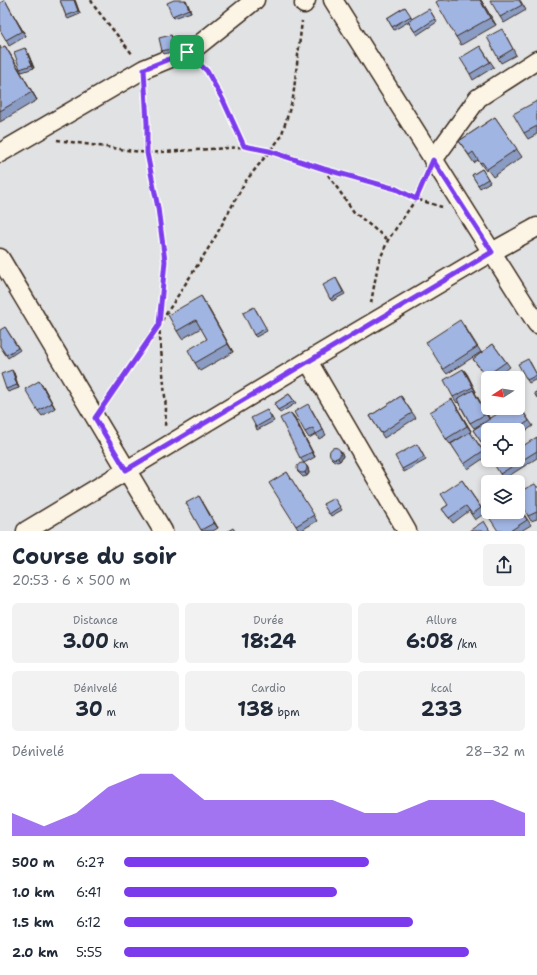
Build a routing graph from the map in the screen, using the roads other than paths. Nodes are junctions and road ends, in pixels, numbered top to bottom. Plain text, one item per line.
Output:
1 (255, 0) edge
2 (332, 0) edge
3 (537, 60) edge
4 (0, 153) edge
5 (433, 160) junction
6 (537, 227) edge
7 (492, 252) junction
8 (0, 258) edge
9 (537, 324) edge
10 (308, 361) junction
11 (126, 470) junction
12 (26, 531) edge
13 (163, 531) edge
14 (407, 531) edge

1 - 4 street
2 - 5 street
3 - 5 street
5 - 7 street
6 - 7 street
7 - 9 street
7 - 10 street
8 - 11 street
10 - 11 street
10 - 14 street
11 - 12 street
11 - 13 street

